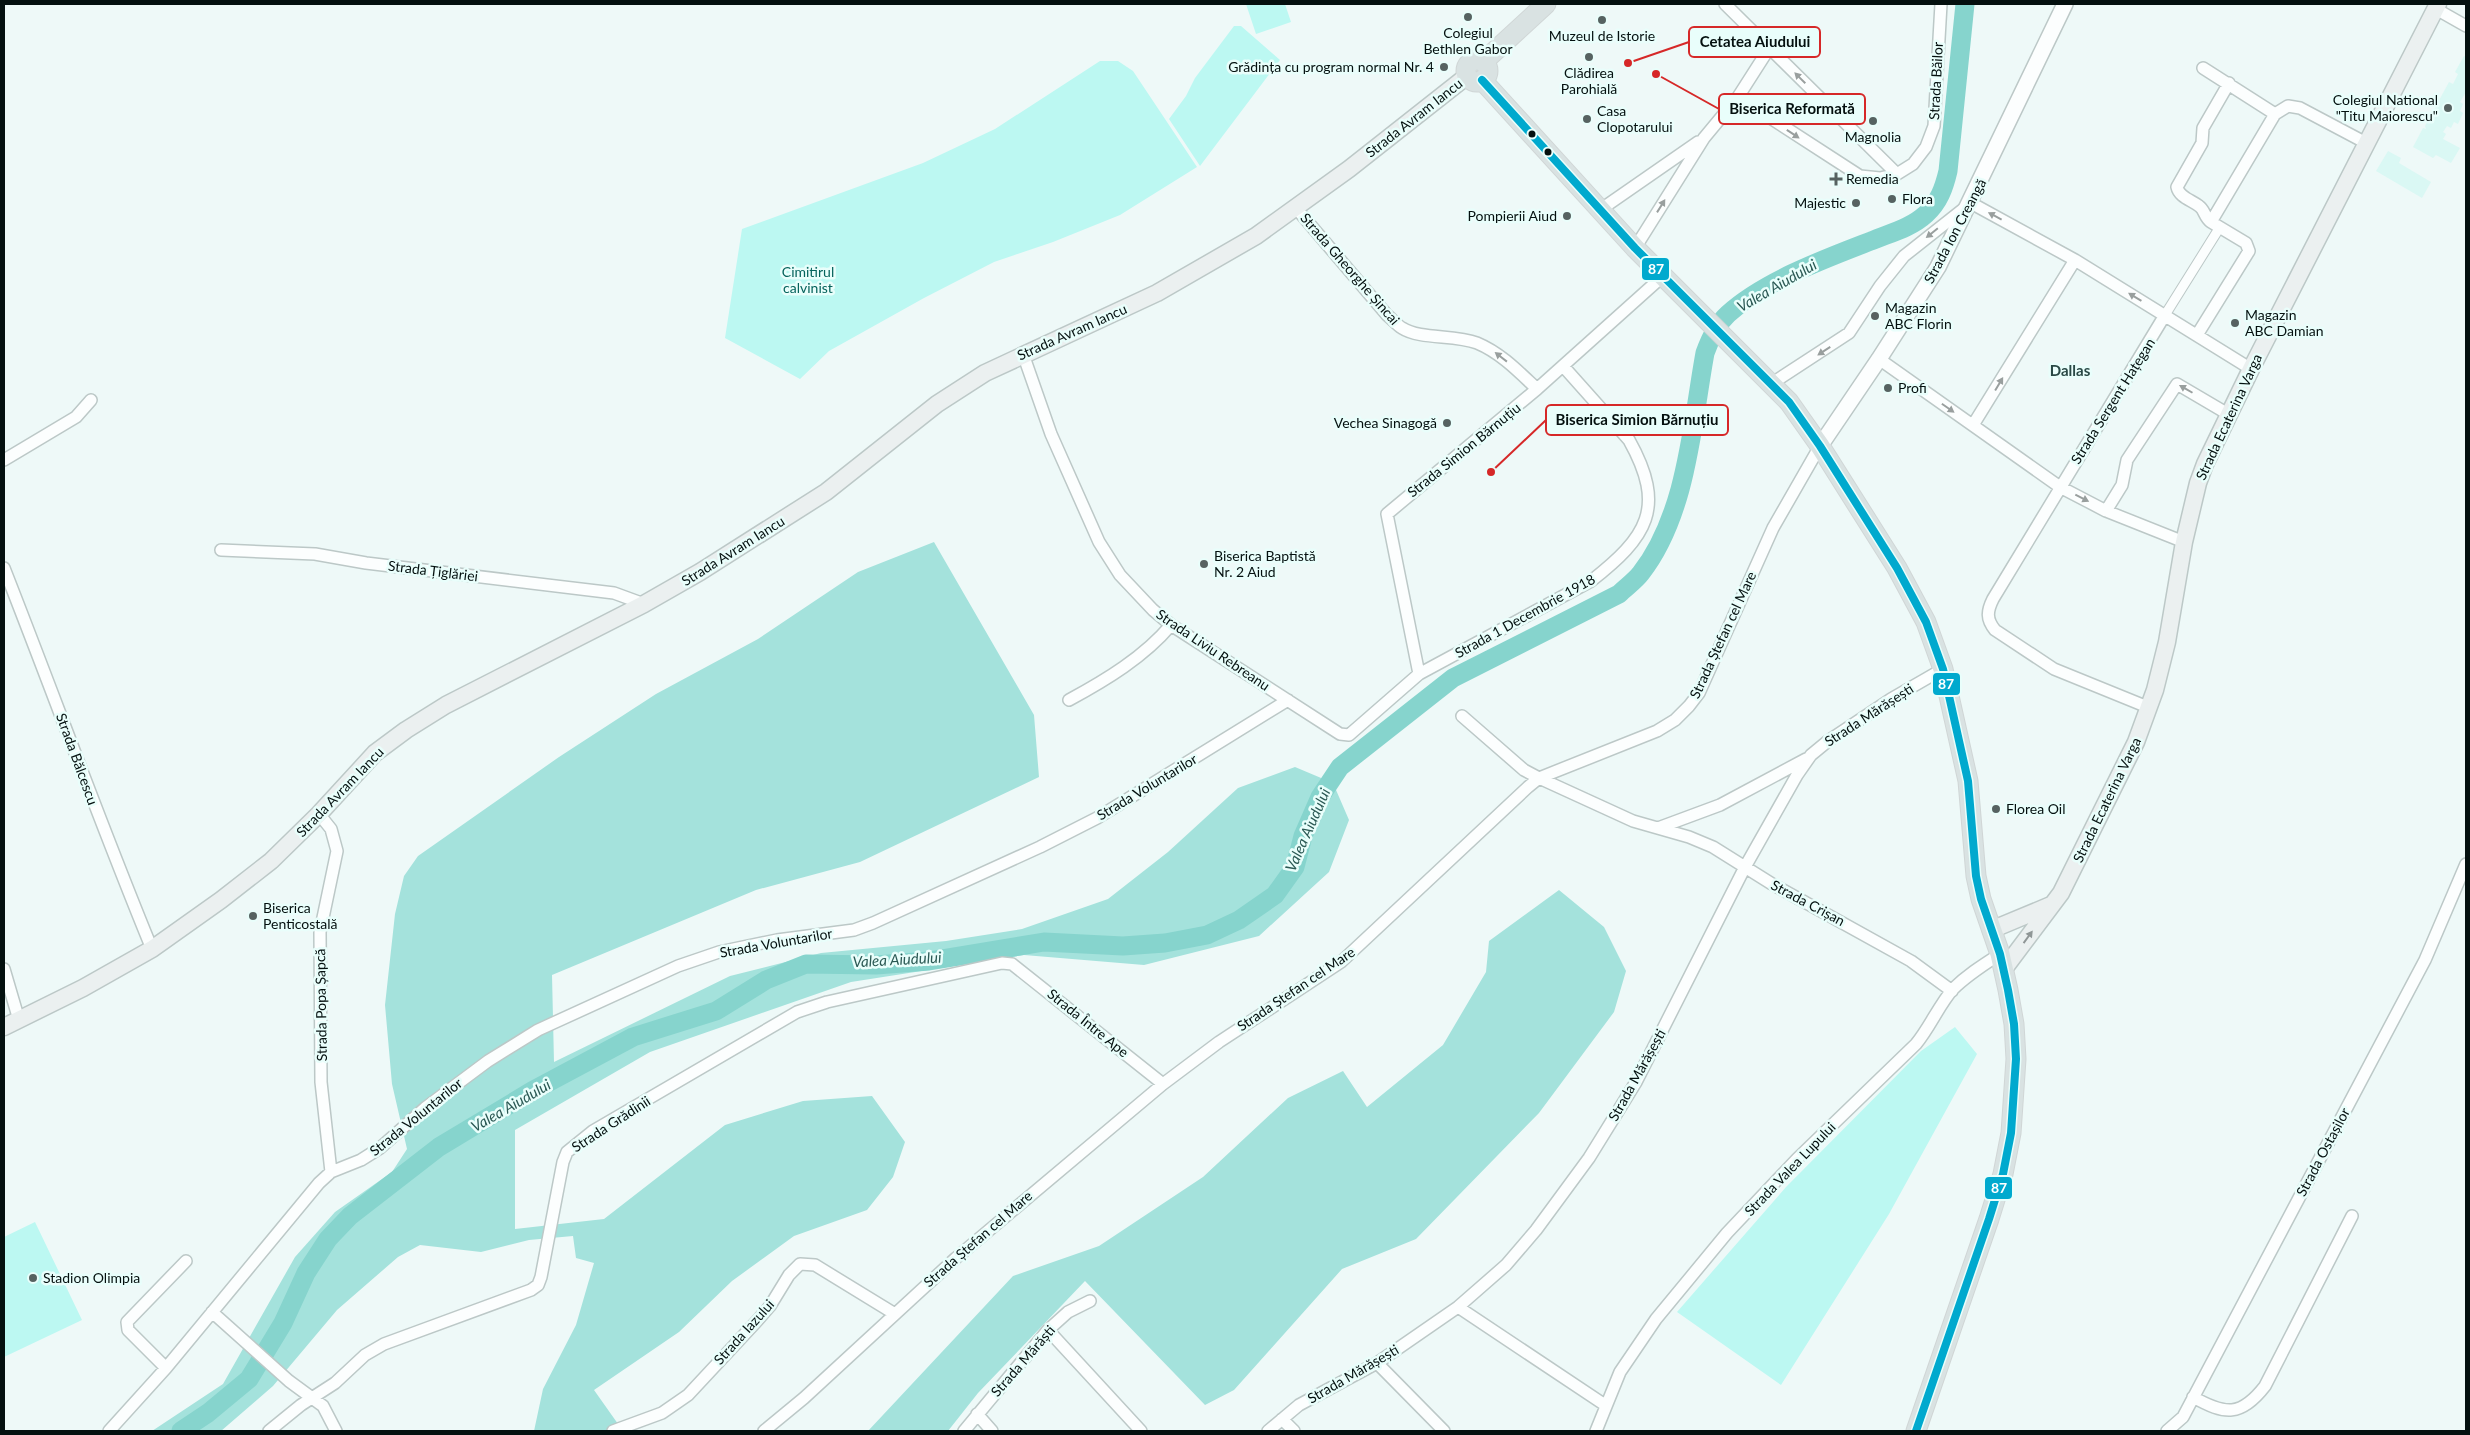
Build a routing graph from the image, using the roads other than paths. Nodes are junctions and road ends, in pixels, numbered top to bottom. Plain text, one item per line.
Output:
1 (1546, 4) edge
2 (1725, 4) edge
3 (1732, 4) edge
4 (1941, 4) edge
5 (2066, 4) edge
6 (2437, 6) edge
7 (1738, 16) junction
8 (2466, 26) edge
9 (1770, 47) junction
10 (2203, 68) dead end
11 (1477, 73) junction
12 (2229, 83) junction
13 (1738, 97) junction
14 (2275, 114) junction
15 (1704, 138) junction
16 (2368, 144) junction
17 (1897, 174) junction
18 (1971, 203) junction
19 (1296, 208) junction
20 (1600, 210) junction
21 (2215, 225) junction
22 (1635, 248) junction
23 (2075, 260) junction
24 (1663, 276) junction
25 (2165, 315) junction
26 (2197, 335) junction
27 (1023, 354) junction
28 (1879, 360) junction
29 (1562, 366) junction
30 (2251, 369) junction
31 (1772, 384) junction
32 (1537, 389) junction
33 (91, 400) dead end
34 (2228, 414) junction
35 (1973, 425) junction
36 (1820, 446) junction
37 (4, 460) edge
38 (2060, 487) junction
39 (2106, 511) junction
40 (2184, 542) junction
41 (221, 550) dead end
42 (4, 568) edge
43 (644, 604) junction
44 (1171, 625) junction
45 (1943, 669) junction
46 (1419, 674) junction
47 (1069, 700) dead end
48 (1288, 700) junction
49 (2150, 708) junction
50 (1462, 716) dead end
51 (1340, 734) joint
52 (1811, 756) junction
53 (1539, 778) junction
54 (319, 814) junction
55 (1658, 828) junction
56 (2466, 864) edge
57 (1745, 867) junction
58 (2052, 905) junction
59 (1991, 930) junction
60 (152, 949) junction
61 (2002, 962) junction
62 (1012, 964) joint
63 (4, 969) edge
64 (1952, 991) junction
65 (19, 1020) junction
66 (4, 1027) edge
67 (1163, 1084) junction
68 (331, 1172) junction
69 (2352, 1216) dead end
70 (186, 1260) dead end
71 (1090, 1301) dead end
72 (1458, 1306) junction
73 (212, 1312) junction
74 (895, 1314) junction
75 (1048, 1330) junction
76 (1377, 1363) junction
77 (166, 1368) junction
78 (2193, 1397) junction
79 (312, 1398) junction
80 (1605, 1405) junction
81 (977, 1414) junction
82 (1282, 1419) junction
83 (109, 1431) edge
84 (269, 1431) edge
85 (336, 1431) edge
86 (613, 1431) edge
87 (764, 1431) edge
88 (964, 1431) edge
89 (992, 1431) edge
90 (1141, 1431) edge
91 (1268, 1431) edge
92 (1294, 1431) edge
93 (1444, 1431) edge
94 (1596, 1431) edge
95 (1916, 1431) edge
96 (2167, 1431) edge

1 - 11 main road
2 - 7 street
3 - 7 street
4 - 17 street, Strada Băilor
5 - 18 street, Strada Ion Creangă
6 - 8 street
6 - 16 main road, Strada Ecaterina Varga
7 - 9 street
9 - 13 street
17 -> 9 street
10 - 12 street
11 - 19 main road, Strada Avram Iancu
11 - 20 main road
12 - 14 street
12 - 21 street
13 - 15 street
13 -> 17 street
14 - 16 street
14 - 21 street, Strada Sergent Hațegan
15 - 20 street
22 -> 15 street
16 - 30 main road, Strada Ecaterina Varga
23 -> 18 street
18 - 28 street, Strada Ion Creangă
18 -> 31 street
19 - 27 main road, Strada Avram Iancu
32 -> 19 street, Strada Gheorghe Șincai
20 - 22 main road
21 - 25 street, Strada Sergent Hațegan
21 - 26 street
22 - 24 main road
25 -> 23 street
35 -> 23 street
24 - 29 street, Strada Simion Bărnuțiu
24 - 31 main road
25 - 26 street
25 - 38 street, Strada Sergent Hațegan
26 - 30 street
27 - 43 main road, Strada Avram Iancu
27 - 44 street, Strada Liviu Rebreanu
28 -> 35 street
28 - 36 street, Strada Ion Creangă
29 - 32 street, Strada Simion Bărnuțiu
29 - 46 street, Strada 1 Decembrie 1918
30 - 34 main road, Strada Ecaterina Varga
31 - 36 main road
32 - 46 street, Strada Simion Bărnuțiu
33 - 37 street
34 -> 39 street
34 - 40 main road, Strada Ecaterina Varga
35 - 38 street
36 - 45 main road
36 - 53 street, Strada Ștefan cel Mare
38 -> 39 street
38 - 49 street, Strada Sergent Hațegan
39 - 40 street
40 - 49 main road, Strada Ecaterina Varga
41 - 43 street, Strada Țiglăriei
42 - 60 street, Strada Bălcescu
43 - 54 main road, Strada Avram Iancu
44 - 47 street
44 - 48 street, Strada Liviu Rebreanu
45 - 52 street, Strada Mărășești
45 - 59 main road
46 - 51 street, Strada 1 Decembrie 1918
48 - 51 street, Strada Liviu Rebreanu
48 - 68 street, Strada Voluntarilor
49 - 58 main road, Strada Ecaterina Varga
50 - 53 street, Strada Crișan
52 - 55 street
52 - 57 street, Strada Mărășești
53 - 55 street, Strada Crișan
53 - 67 street, Strada Ștefan cel Mare
54 - 60 main road, Strada Avram Iancu
54 - 68 street, Strada Popa Șapcă
55 - 57 street, Strada Crișan
56 - 78 street, Strada Ostașilor
57 - 64 street, Strada Crișan
57 - 72 street, Strada Mărășești
58 - 59 main road
61 -> 58 main road, Strada Ecaterina Varga
59 - 61 main road
60 - 65 main road, Strada Avram Iancu
61 - 64 street, Strada Valea Lupului
61 - 95 main road
62 - 67 street, Strada Între Ape
62 - 79 street, Strada Grădinii
63 - 65 street
64 - 80 street, Strada Valea Lupului
65 - 66 main road, Strada Avram Iancu
67 - 74 street, Strada Ștefan cel Mare
68 - 73 street, Strada Voluntarilor
69 - 78 street
70 - 77 street
71 - 75 street, Strada Mărăști
72 - 76 street, Strada Mărășești
72 - 80 street
73 - 77 street, Strada Voluntarilor
73 - 79 street
74 - 86 street, Strada Iazului
74 - 87 street, Strada Ștefan cel Mare
75 - 81 street, Strada Mărăști
75 - 90 street
76 - 82 street, Strada Mărășești
76 - 93 street
77 - 83 street, Strada Voluntarilor
78 - 96 street, Strada Ostașilor
79 - 84 street, Strada Grădinii
79 - 85 street
80 - 94 street, Strada Valea Lupului
81 - 88 street, Strada Mărăști
81 - 89 street
82 - 91 street, Strada Mărășești
82 - 92 street

